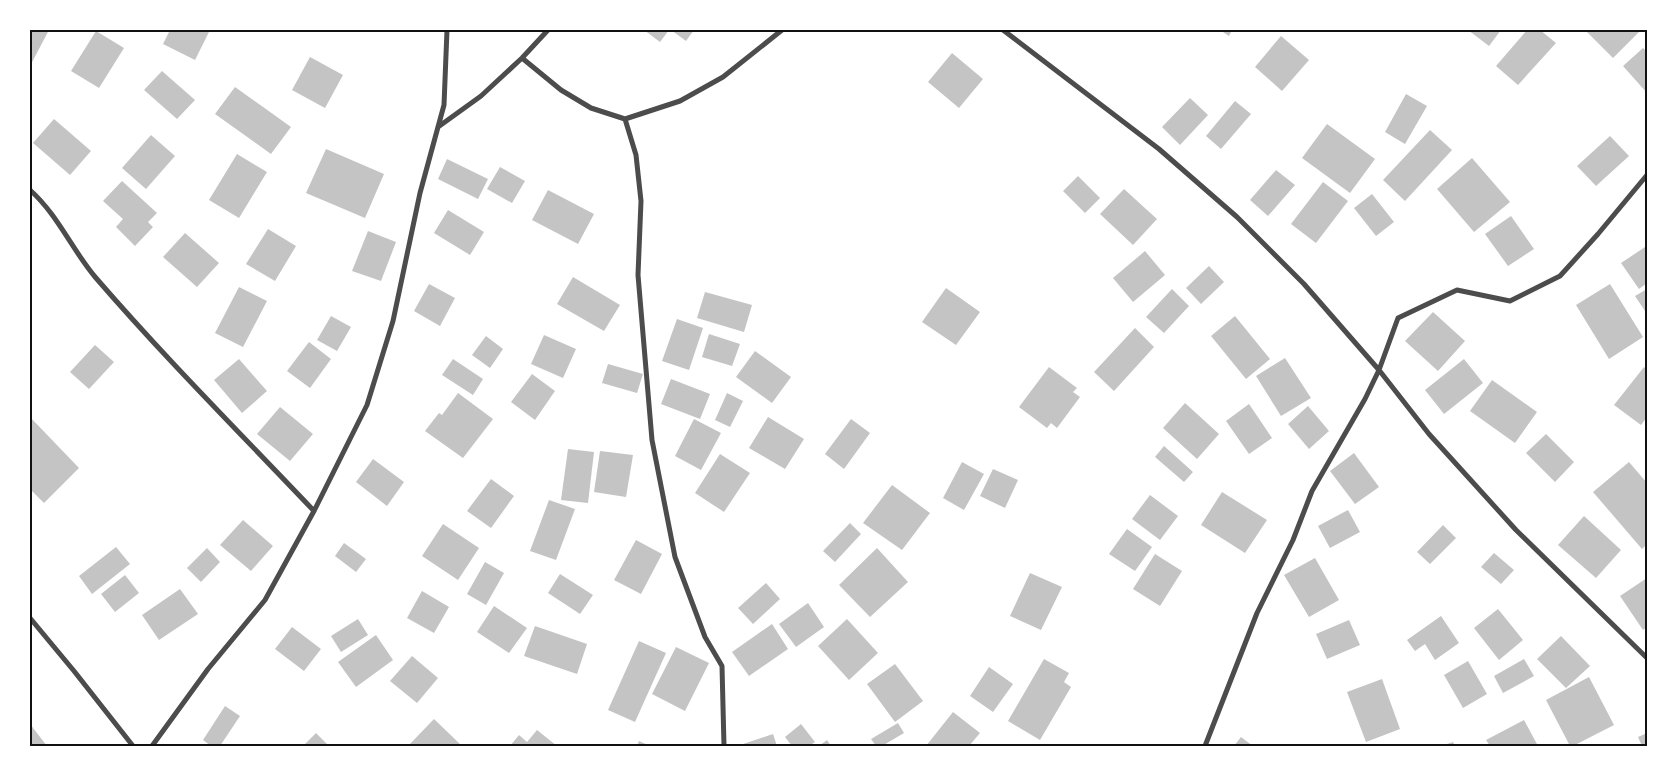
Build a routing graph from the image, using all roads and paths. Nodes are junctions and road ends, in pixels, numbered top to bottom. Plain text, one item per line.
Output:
1 (448, 30) edge
2 (548, 30) edge
3 (782, 30) edge
4 (1003, 30) edge
5 (522, 58) junction
6 (624, 119) junction
7 (438, 128) junction
8 (1647, 175) edge
9 (30, 190) edge
10 (1379, 370) junction
11 (314, 511) junction
12 (30, 618) edge
13 (1647, 658) edge
14 (133, 746) edge
15 (152, 746) edge
16 (724, 746) edge
17 (1205, 746) edge

1 - 7 street
2 - 5 street
3 - 6 street
4 - 10 street
5 - 6 street
5 - 7 street
6 - 16 street
7 - 11 street
8 - 10 street
9 - 11 street
10 - 13 street
10 - 17 street
11 - 15 street
12 - 14 street

